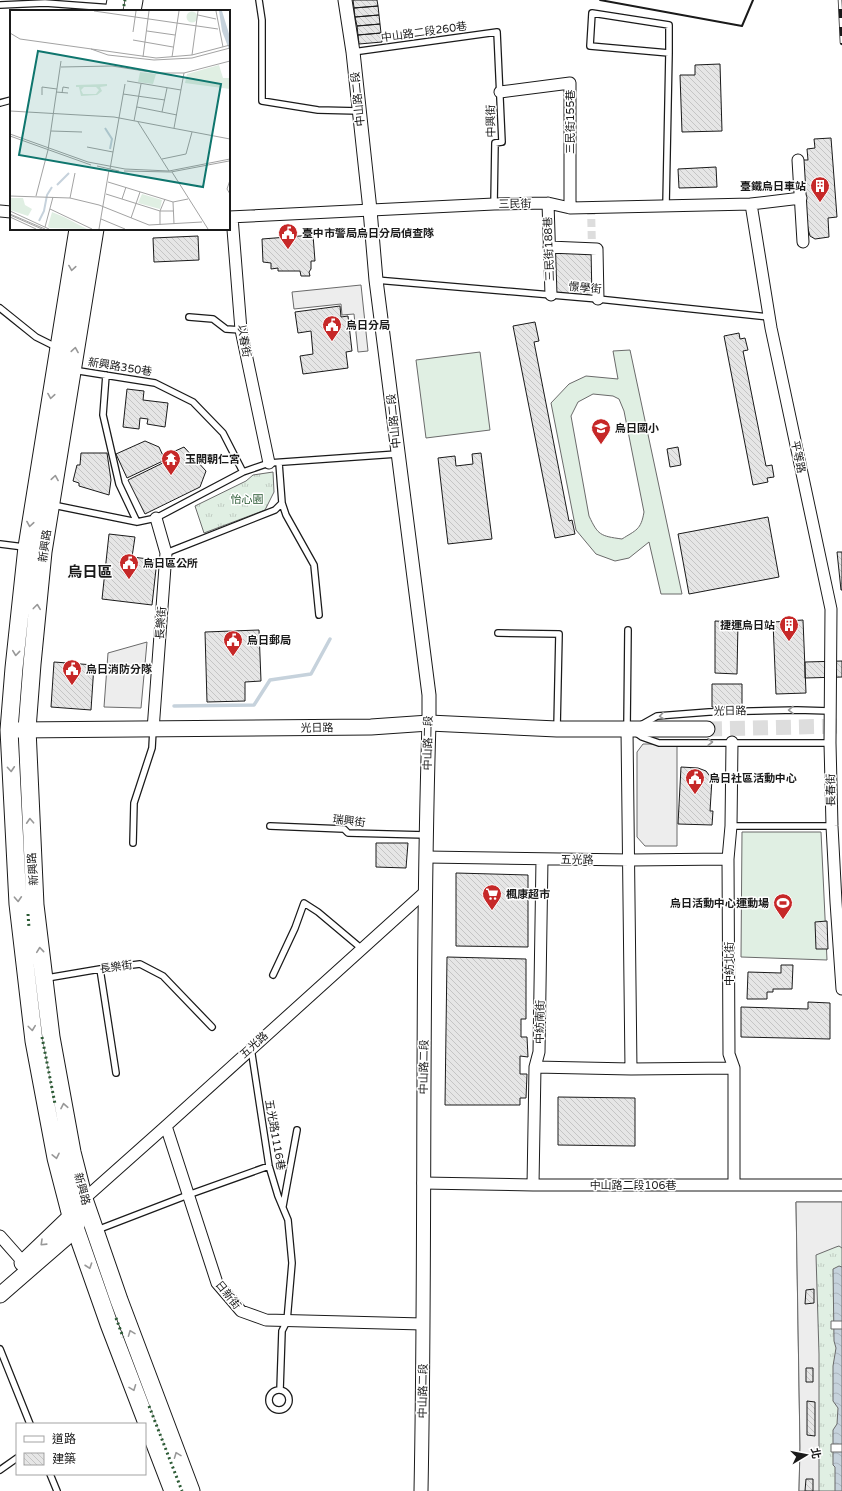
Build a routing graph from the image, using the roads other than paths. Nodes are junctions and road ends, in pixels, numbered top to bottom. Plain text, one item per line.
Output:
1 (134, 0) edge
2 (259, 0) edge
3 (345, 0) edge
4 (0, 5) edge
5 (115, 6) edge
6 (132, 10) edge
7 (497, 32) joint
8 (353, 52) junction
9 (669, 53) junction
10 (500, 92) junction
11 (10, 100) edge
12 (0, 103) edge
13 (359, 111) junction
14 (798, 160) dead end
15 (801, 198) junction
16 (548, 203) junction
17 (494, 204) junction
18 (751, 204) junction
19 (666, 205) junction
20 (570, 208) junction
21 (370, 210) junction
22 (0, 211) edge
23 (10, 212) edge
24 (230, 217) edge
25 (78, 230) edge
26 (95, 230) edge
27 (803, 242) dead end
28 (549, 247) junction
29 (376, 280) junction
30 (551, 295) junction
31 (598, 299) junction
32 (0, 308) edge
33 (190, 317) dead end
34 (769, 317) junction
35 (241, 330) junction
36 (59, 348) junction
37 (72, 370) junction
38 (106, 376) junction
39 (397, 454) junction
40 (274, 463) junction
41 (243, 472) junction
42 (282, 503) junction
43 (51, 504) junction
44 (156, 518) junction
45 (137, 522) junction
46 (0, 544) edge
47 (27, 547) junction
48 (166, 554) junction
49 (319, 615) dead end
50 (628, 630) dead end
51 (498, 633) dead end
52 (830, 711) junction
53 (429, 723) junction
54 (27, 729) junction
55 (556, 729) junction
56 (706, 729) tunnel mouth
57 (4, 730) edge
58 (153, 730) junction
59 (630, 730) junction
60 (732, 742) junction
61 (830, 743) junction
62 (270, 826) dead end
63 (731, 826) junction
64 (832, 826) junction
65 (426, 835) junction
66 (132, 843) dead end
67 (426, 857) junction
68 (542, 859) junction
69 (728, 859) junction
70 (630, 860) junction
71 (425, 892) junction
72 (362, 949) junction
73 (100, 969) junction
74 (273, 975) dead end
75 (43, 979) junction
76 (842, 989) edge
77 (212, 1027) dead end
78 (251, 1048) junction
79 (535, 1067) junction
80 (734, 1068) junction
81 (631, 1070) junction
82 (116, 1073) dead end
83 (166, 1126) junction
84 (297, 1130) dead end
85 (269, 1166) junction
86 (423, 1183) junction
87 (533, 1185) junction
88 (734, 1185) junction
89 (842, 1185) edge
90 (188, 1195) junction
91 (84, 1199) junction
92 (283, 1207) junction
93 (74, 1223) junction
94 (95, 1231) junction
95 (0, 1236) edge
96 (23, 1262) junction
97 (0, 1282) edge
98 (0, 1295) edge
99 (287, 1321) junction
100 (423, 1324) junction
101 (0, 1348) edge
102 (280, 1390) dead end
103 (30, 1423) edge
104 (16, 1459) edge
105 (0, 1470) edge
106 (50, 1475) edge
107 (57, 1491) edge
108 (173, 1491) edge
109 (191, 1491) edge
110 (421, 1491) edge

1 - 6 main road
2 - 13 lane
3 - 8 street, 中山路二段
4 - 5 lane
7 - 8 lane, 中山路二段260巷
7 - 10 lane, 中興街
8 - 13 street, 中山路二段
9 - 9 lane
9 - 19 lane
10 - 17 lane, 中興街
10 - 20 street, 三民街155巷
11 - 12 lane
13 - 21 street, 中山路二段
14 - 15 street
15 - 18 street, 三民街
15 - 27 street
16 - 17 street, 三民街
16 - 20 street, 三民街
16 - 28 street, 三民街188巷
17 - 21 street, 三民街
18 - 19 street, 三民街
18 - 34 street, 平等路
19 - 20 street, 三民街
21 - 24 street, 三民街
21 - 29 street, 中山路二段
22 - 23 street
24 - 35 street, 以春街
25 -> 36 main road, 新興路
37 -> 26 main road, 新興路
28 - 30 street, 三民街188巷
28 - 31 street
29 - 30 lane, 憬學街
29 - 39 street, 中山路二段
30 - 31 lane, 憬學街
31 - 34 lane, 憬學街
32 - 36 lane
33 - 35 lane
34 - 52 street, 平等路
35 - 40 street, 以春街
36 -> 47 main road, 新興路
37 - 38 lane, 新興路350巷
43 -> 37 main road, 新興路
38 - 41 lane, 新興路350巷
38 - 45 lane
39 - 40 lane
39 - 53 street, 中山路二段
40 - 41 lane
40 - 42 lane
41 - 44 lane
42 - 48 lane
42 - 49 lane
43 - 45 lane
54 -> 43 main road, 新興路
44 - 45 lane
44 - 48 street, 長樂街
46 - 47 lane
47 -> 57 main road, 新興路
48 - 58 street, 長樂街
50 - 59 lane
51 - 55 lane
52 -> 59 lane, 光日路
52 - 61 street, 長春街
53 - 55 main road, 光日路
53 - 58 main road, 光日路
53 - 65 street, 中山路二段
54 - 57 main road, 光日路
54 - 58 main road, 光日路
75 -> 54 main road, 新興路
55 - 59 main road, 光日路
56 - 59 main road, 光日路
57 -> 93 main road, 新興路
58 - 66 lane
59 -> 60 lane, 光日路
59 - 70 street
60 - 61 lane, 光日路
60 - 63 street, 中紡北街
61 - 64 street, 長春街
62 - 65 lane, 瑞興街
63 - 64 lane
63 - 69 street, 中紡北街
64 - 76 street, 長春街
65 - 67 street, 中山路二段
67 - 68 street, 五光路
67 - 71 street, 中山路二段
68 - 70 street, 五光路
68 - 79 street, 中紡南街
69 - 70 street, 五光路
69 - 80 street, 中紡北街
70 - 81 street
71 - 72 street, 五光路
71 - 86 street, 中山路二段
72 - 74 lane
72 - 78 street, 五光路
73 - 75 lane, 長樂街
73 - 77 lane, 長樂街
73 - 82 lane
91 -> 75 main road, 新興路
78 - 83 street, 五光路
78 - 85 lane, 五光路1116巷
79 - 81 street
79 - 87 street, 中紡南街
80 - 81 street
80 - 88 street, 中紡北街
83 - 90 street, 日新街
83 - 91 street, 五光路
84 - 92 lane
85 - 90 lane
85 - 92 lane, 五光路1116巷
86 - 87 street, 中山路二段106巷
86 - 100 street, 中山路二段
87 - 88 street, 中山路二段106巷
88 - 89 street, 中山路二段106巷
90 - 94 lane
90 - 99 street, 日新街
91 - 93 main road
91 - 94 main road, 新興路
92 - 99 lane, 五光路1116巷
93 -> 96 main road
93 - 98 main road
93 -> 108 main road, 新興路
109 -> 94 main road, 新興路
95 - 96 street
96 - 97 main road
99 - 100 street, 日新街
99 - 102 lane, 五光路1116巷
100 - 110 street, 中山路二段
101 - 103 lane
104 - 105 lane
106 - 107 lane

